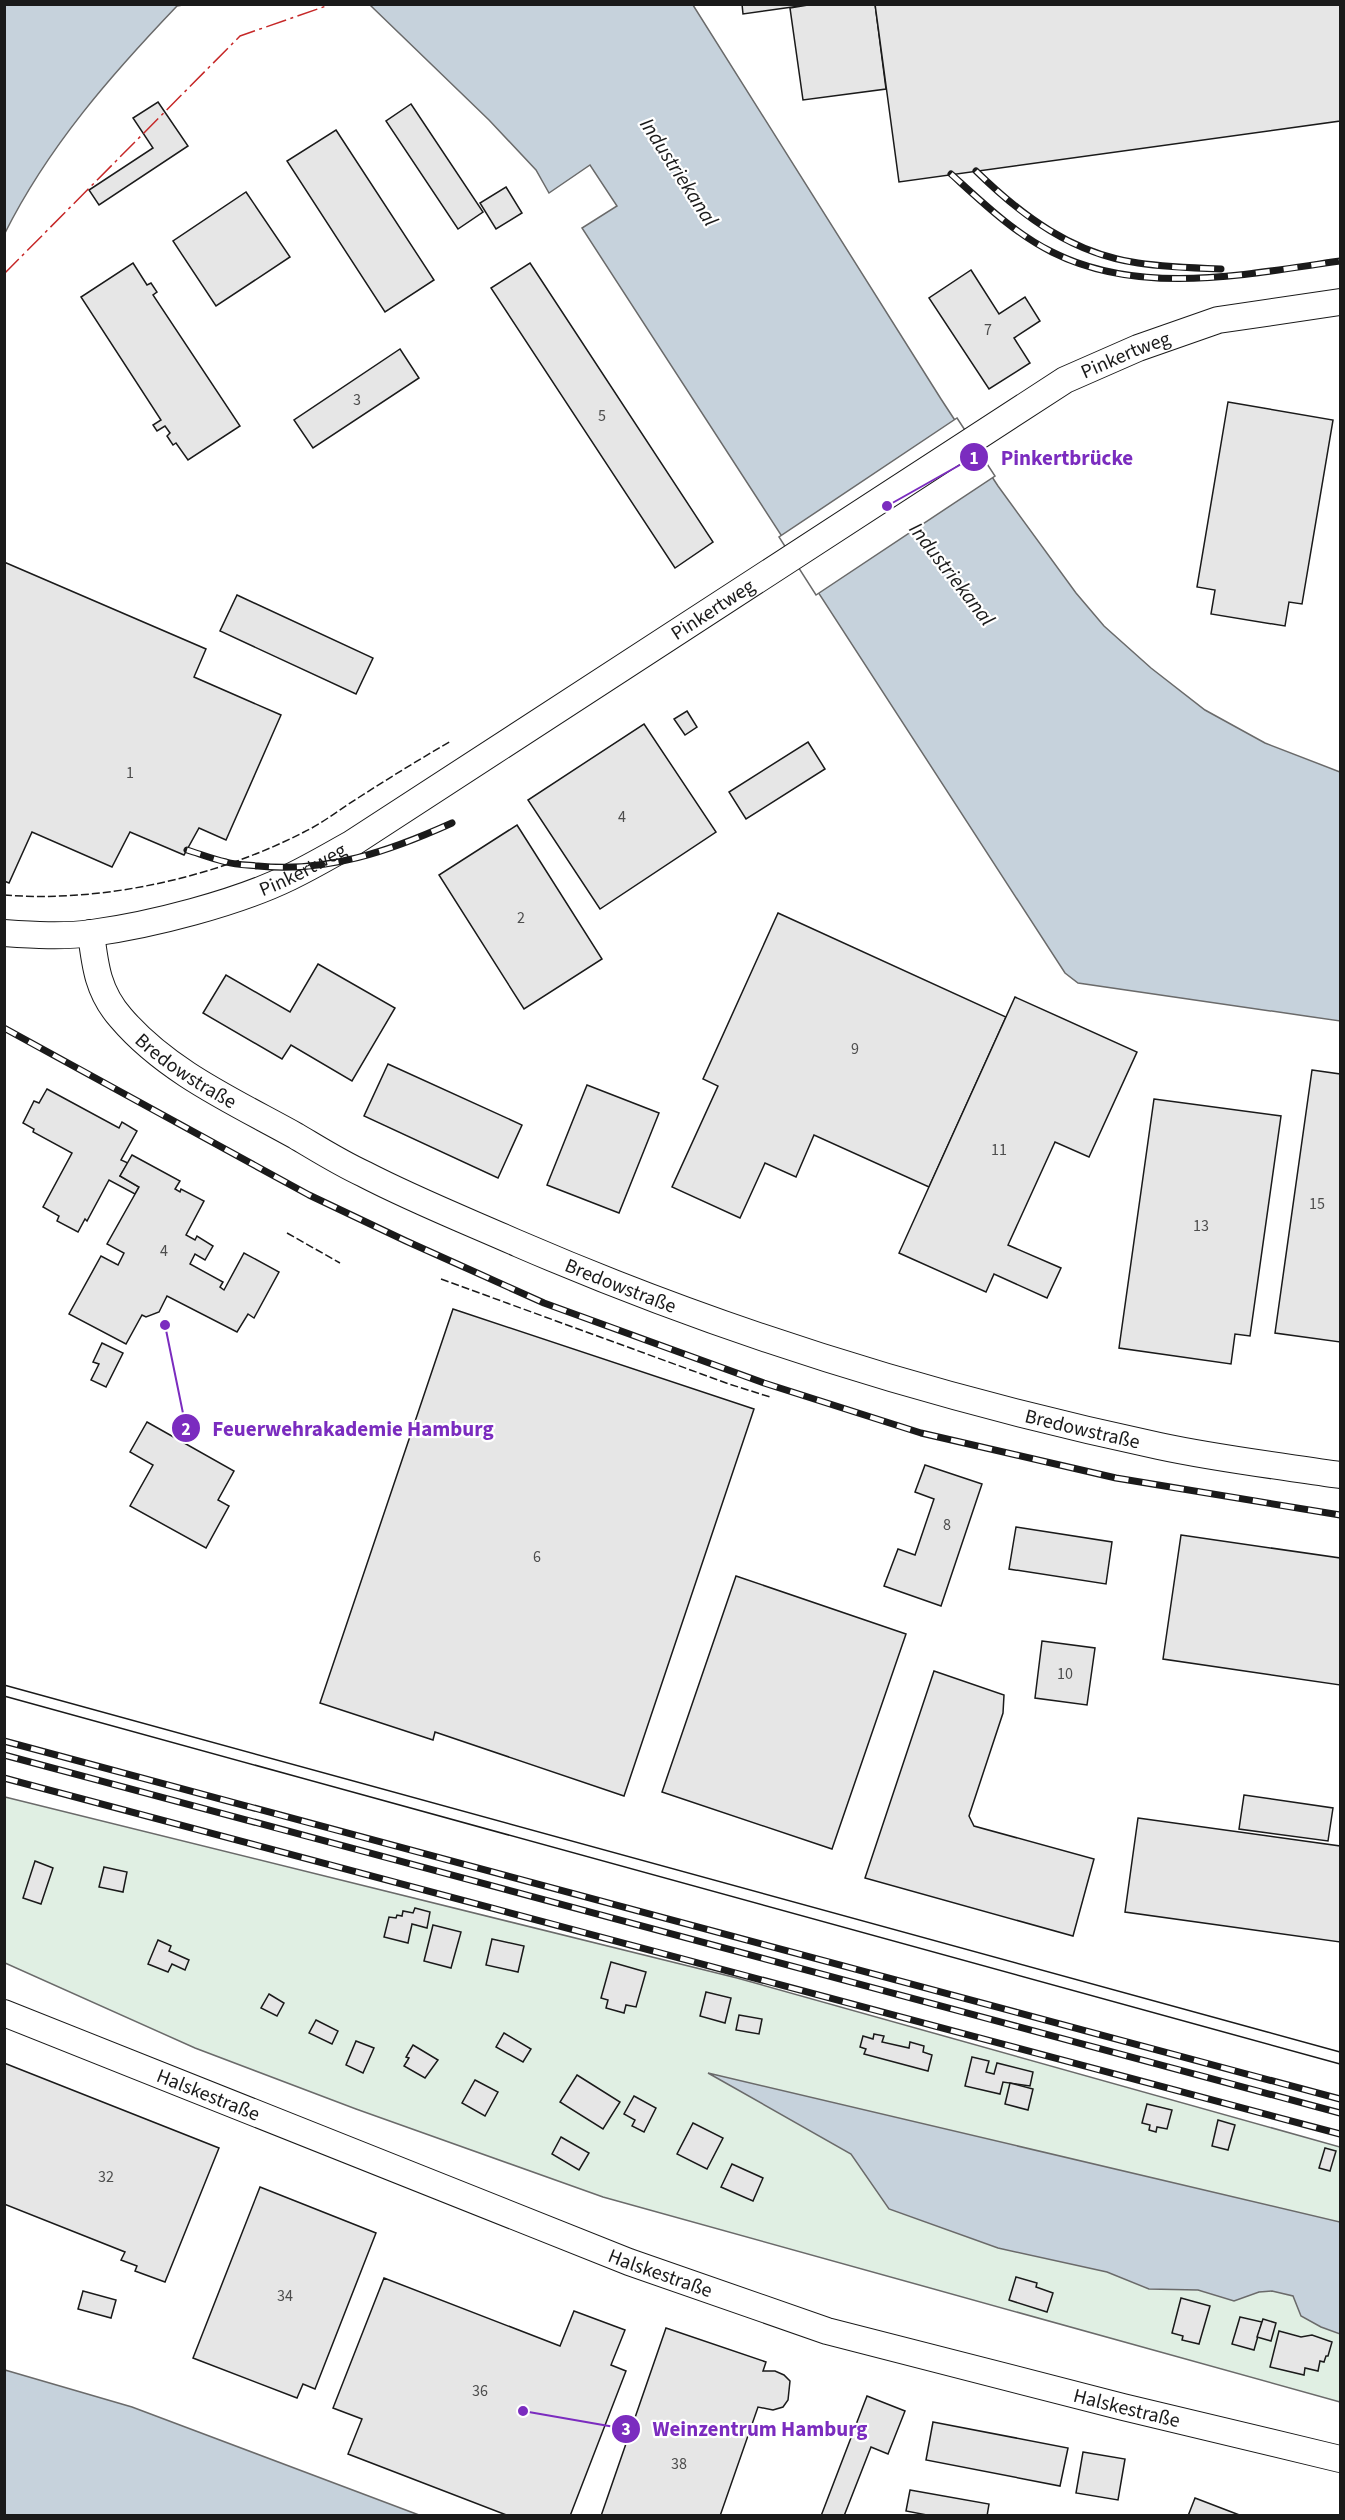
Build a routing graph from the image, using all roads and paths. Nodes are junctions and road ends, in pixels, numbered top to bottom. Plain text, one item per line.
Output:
1 (1341, 302) edge
2 (4, 933) edge
3 (91, 933) junction
4 (1341, 1475) edge
5 (4, 2013) edge
6 (1341, 2459) edge

1 - 3 street, Pinkertweg
2 - 3 street
3 - 4 street, Bredowstraße
5 - 6 street, Halskestraße

